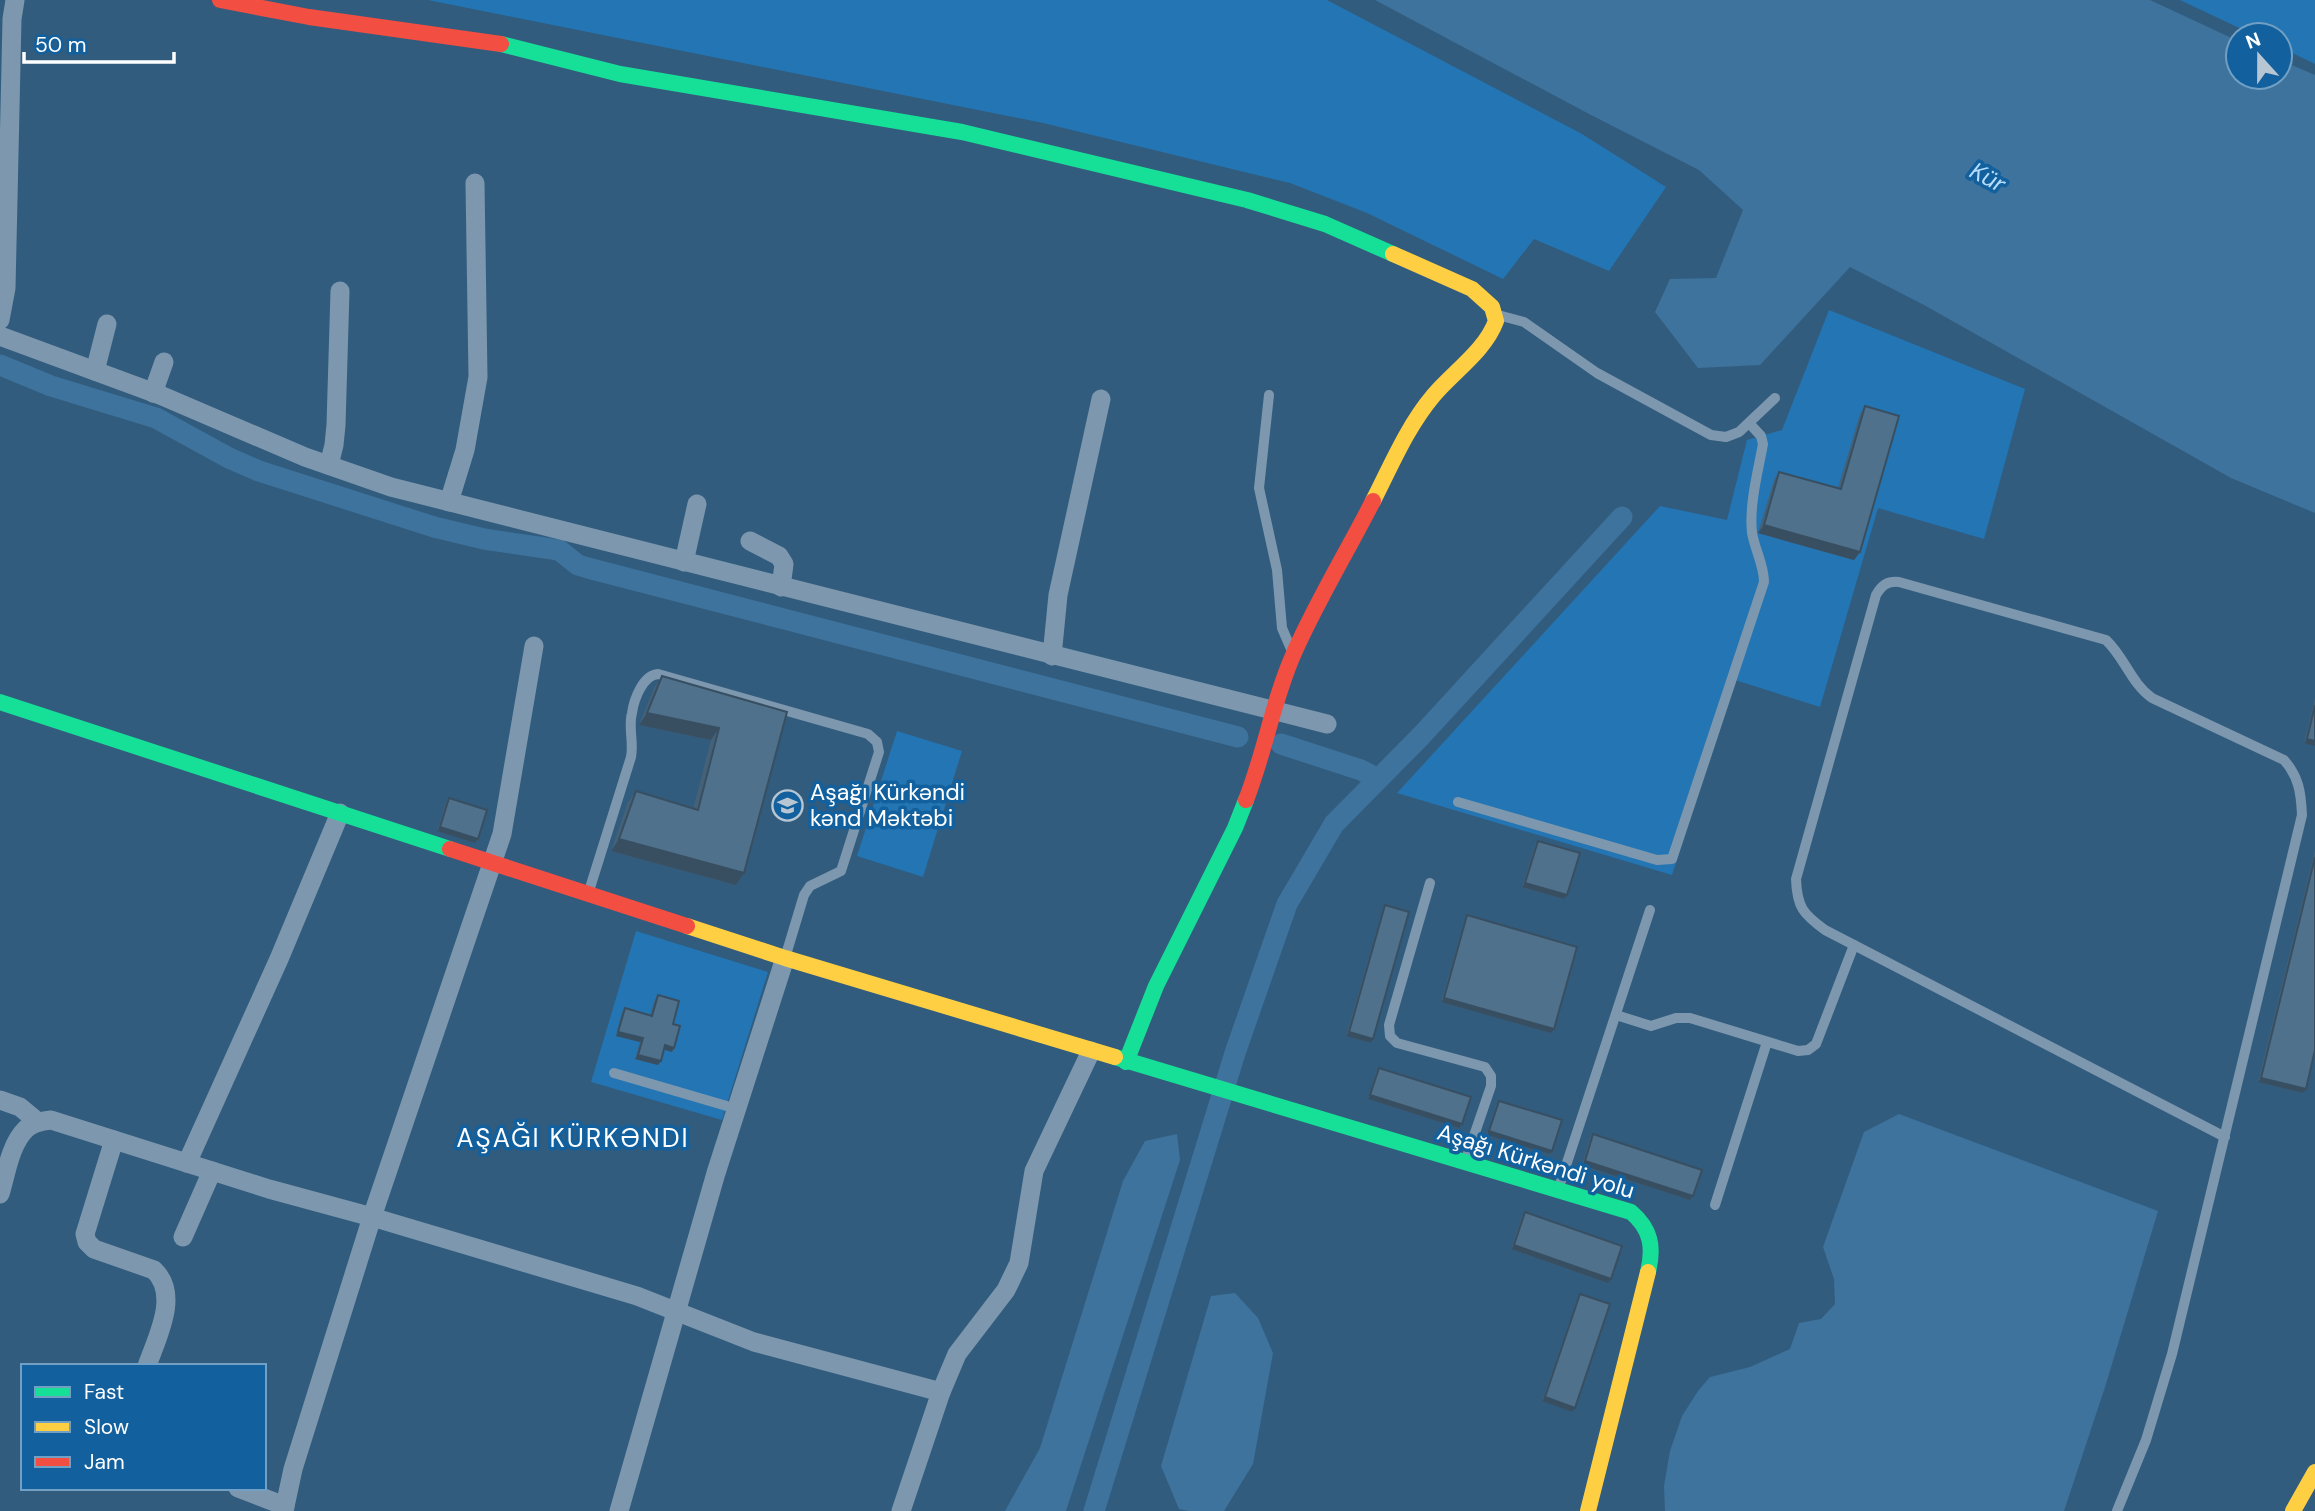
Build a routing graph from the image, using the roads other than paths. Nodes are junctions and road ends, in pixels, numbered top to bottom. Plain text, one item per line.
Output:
1 (15, 0) edge
2 (220, 0) edge
3 (475, 183) dead end
4 (340, 291) dead end
5 (1495, 315) junction
6 (0, 320) edge
7 (107, 324) dead end
8 (0, 335) edge
9 (164, 362) dead end
10 (95, 371) junction
11 (153, 393) junction
12 (1269, 395) dead end
13 (1775, 398) dead end
14 (1101, 399) dead end
15 (1749, 423) junction
16 (328, 465) junction
17 (449, 502) junction
18 (697, 504) dead end
19 (750, 541) dead end
20 (684, 562) junction
21 (780, 587) junction
22 (534, 646) dead end
23 (1294, 653) junction
24 (1052, 656) junction
25 (0, 702) edge
26 (1275, 711) junction
27 (1327, 724) dead end
28 (1458, 802) dead end
29 (340, 813) junction
30 (492, 863) junction
31 (1430, 883) dead end
32 (587, 894) junction
33 (1650, 910) dead end
34 (1854, 945) junction
35 (786, 958) junction
36 (1616, 1015) junction
37 (1767, 1042) junction
38 (1091, 1051) junction
39 (1126, 1062) junction
40 (614, 1073) dead end
41 (0, 1100) edge
42 (737, 1109) junction
43 (38, 1122) junction
44 (2225, 1137) junction
45 (114, 1140) junction
46 (1465, 1162) junction
47 (187, 1163) junction
48 (212, 1171) junction
49 (1558, 1191) junction
50 (0, 1194) edge
51 (1715, 1205) dead end
52 (372, 1217) junction
53 (183, 1237) dead end
54 (677, 1310) junction
55 (148, 1364) edge
56 (941, 1392) junction
57 (2315, 1472) edge
58 (242, 1490) edge
59 (284, 1509) edge
60 (619, 1511) edge
61 (901, 1511) edge
62 (1588, 1511) edge
63 (2118, 1511) edge
64 (2293, 1511) edge

1 - 6 street
2 - 5 street
3 - 17 street
4 - 16 street
5 - 15 lane
5 - 23 street
7 - 10 street
8 - 10 street
9 - 11 street
10 - 11 street
11 - 16 street
12 - 23 lane
13 - 15 lane
14 - 24 street
15 - 28 lane
16 - 17 street
17 - 20 street
18 - 20 street
19 - 21 street
20 - 21 street
21 - 24 street
22 - 30 street
23 - 26 street
24 - 26 street
25 - 29 street, Aşağı Kürkəndi yolu
26 - 27 street
26 - 39 street
29 - 30 street, Aşağı Kürkəndi yolu
29 - 47 street
30 - 32 street, Aşağı Kürkəndi yolu
30 - 52 street
31 - 46 lane
32 - 35 street, Aşağı Kürkəndi yolu
32 - 35 lane
33 - 36 lane
34 - 37 lane
34 - 44 lane
34 - 44 lane
35 - 38 street, Aşağı Kürkəndi yolu
35 - 42 street
36 - 37 lane
36 - 49 lane
37 - 51 lane
38 - 39 street, Aşağı Kürkəndi yolu
38 - 56 street
39 - 46 street, Aşağı Kürkəndi yolu
40 - 42 lane
41 - 43 street
42 - 54 street
43 - 45 street
43 - 50 street
44 - 63 lane
45 - 47 street
45 - 55 street
46 - 49 street, Aşağı Kürkəndi yolu
47 - 48 street
48 - 52 street
48 - 53 street
49 - 62 street, Aşağı Kürkəndi yolu
52 - 54 street
52 - 59 street
54 - 56 street
54 - 60 street
56 - 61 street
57 - 64 street
58 - 59 street

